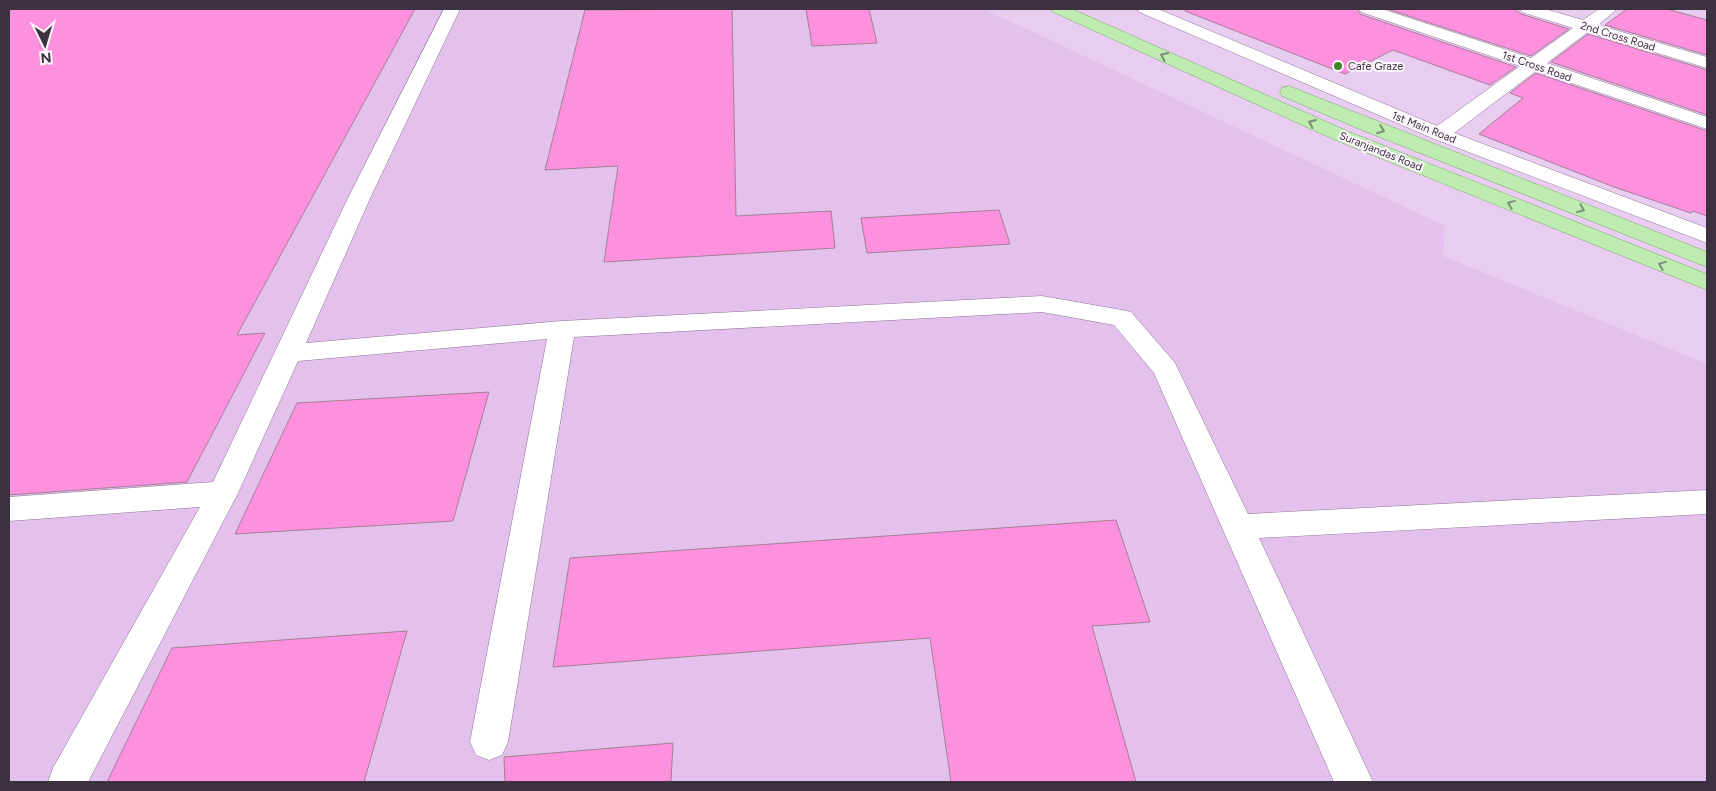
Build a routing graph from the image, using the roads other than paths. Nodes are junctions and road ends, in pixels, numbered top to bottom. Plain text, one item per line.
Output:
1 (452, 9) edge
2 (1059, 9) edge
3 (1094, 9) edge
4 (1145, 9) edge
5 (1367, 9) edge
6 (1528, 9) edge
7 (1609, 9) edge
8 (1587, 27) junction
9 (1707, 63) edge
10 (1532, 64) junction
11 (1707, 123) edge
12 (1439, 134) junction
13 (1707, 236) edge
14 (1707, 260) edge
15 (1707, 283) edge
16 (562, 329) junction
17 (288, 353) junction
18 (224, 493) junction
19 (1707, 502) edge
20 (9, 509) edge
21 (1239, 527) junction
22 (489, 742) dead end
23 (68, 782) edge
24 (1354, 782) edge

1 - 17 street
15 -> 2 main road, Suranjandas Road
3 -> 14 main road, Suranjandas Road
4 - 12 street, 1st Main Road
5 - 10 street, 1st Cross Road
6 - 8 street, 2nd Cross Road
7 - 8 street
8 - 9 street, 2nd Cross Road
8 - 10 street
10 - 11 street, 1st Cross Road
10 - 12 street
12 - 13 street, 1st Main Road
16 - 17 street
16 - 21 street
16 - 22 street
17 - 18 street
18 - 20 street
18 - 23 street
19 - 21 street
21 - 24 street

